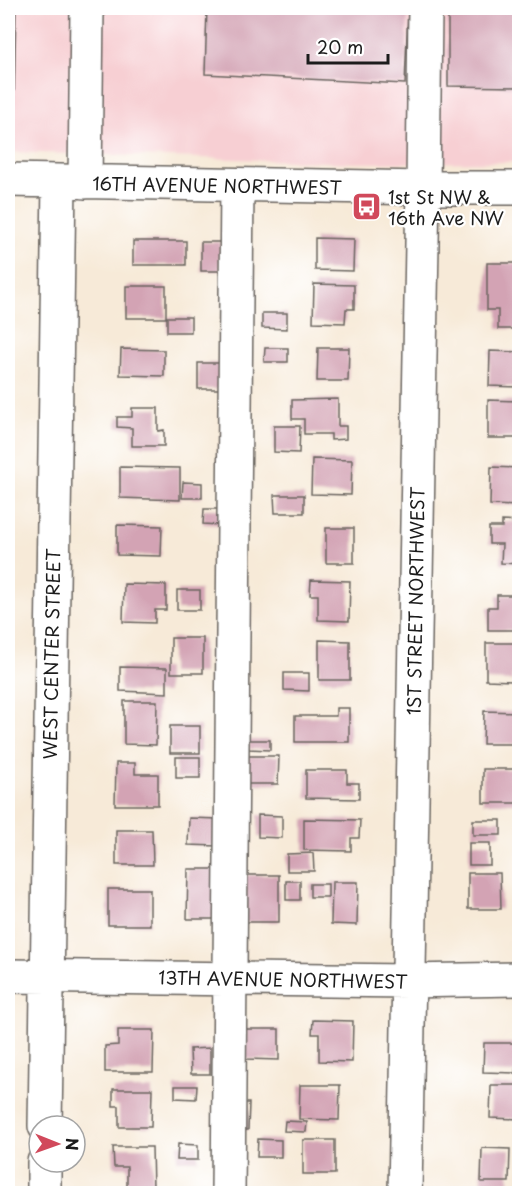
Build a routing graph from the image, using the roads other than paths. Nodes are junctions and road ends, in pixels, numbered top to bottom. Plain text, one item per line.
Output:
1 (87, 8) edge
2 (425, 8) edge
3 (8, 180) edge
4 (72, 182) junction
5 (237, 185) junction
6 (423, 188) junction
7 (519, 188) edge
8 (8, 976) edge
9 (47, 976) junction
10 (230, 979) junction
11 (519, 979) edge
12 (408, 981) junction
13 (45, 1114) edge
14 (44, 1174) edge
15 (44, 1194) edge
16 (228, 1194) edge
17 (405, 1194) edge

1 - 4 street, WEST CENTER STREET
2 - 6 street, 1ST STREET NORTHWEST
3 - 4 street, 16TH AVENUE NORTHWEST
4 - 5 street, 16TH AVENUE NORTHWEST
4 - 9 street, WEST CENTER STREET
5 - 6 street, 16TH AVENUE NORTHWEST
5 - 10 street
6 - 7 street, 16TH AVENUE NORTHWEST
6 - 12 street, 1ST STREET NORTHWEST
8 - 9 street, 13TH AVENUE NORTHWEST
9 - 10 street, 13TH AVENUE NORTHWEST
9 - 13 street, WEST CENTER STREET
10 - 12 street, 13TH AVENUE NORTHWEST
10 - 16 street
11 - 12 street, 13TH AVENUE NORTHWEST
12 - 17 street, 1ST STREET NORTHWEST
14 - 15 street

